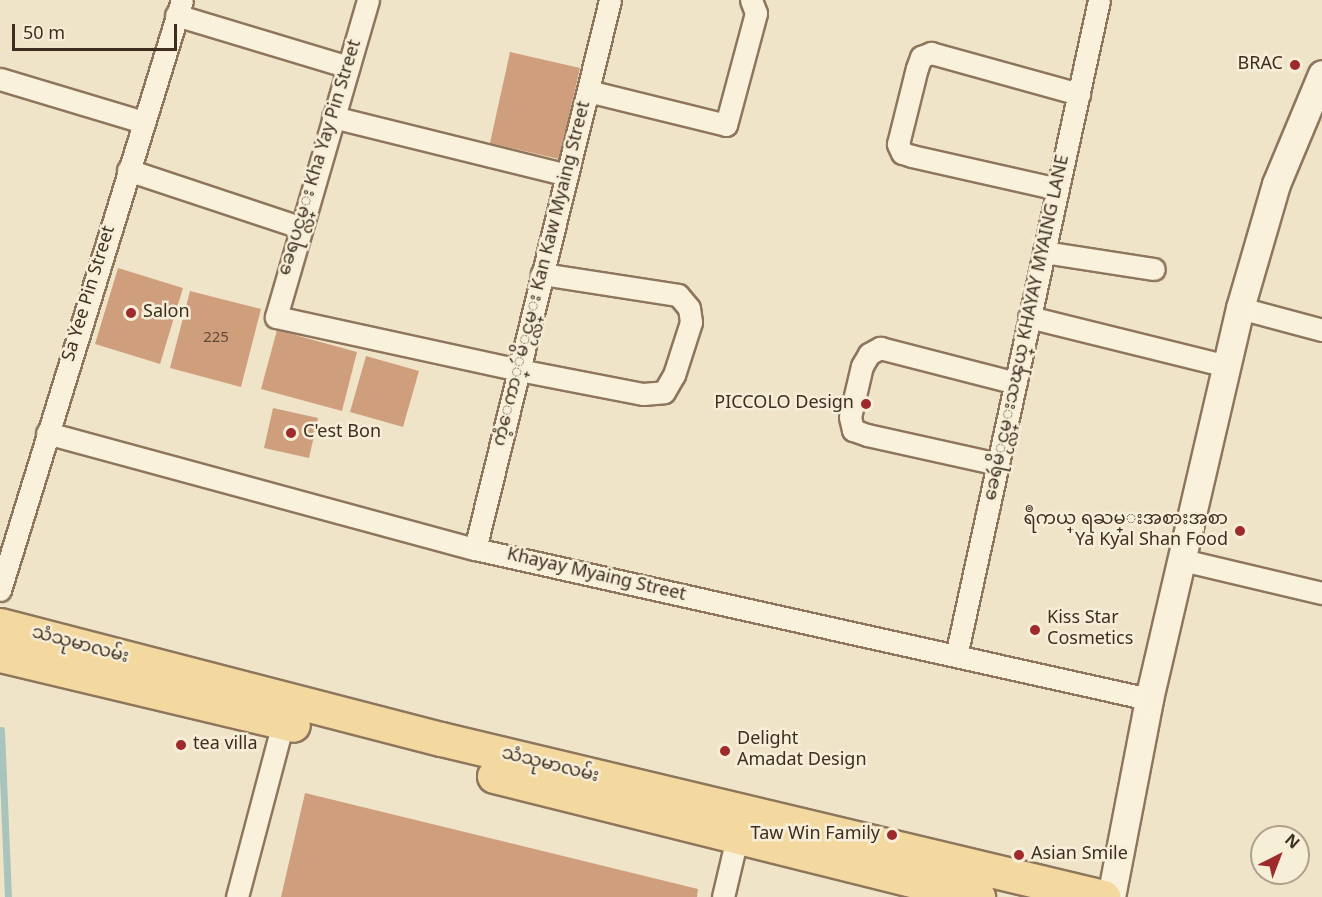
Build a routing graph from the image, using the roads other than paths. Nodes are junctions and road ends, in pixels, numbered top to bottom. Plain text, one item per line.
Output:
1 (369, 0) edge
2 (610, 0) edge
3 (751, 0) edge
4 (1100, 0) edge
5 (179, 7) edge
6 (348, 67) junction
7 (1322, 74) edge
8 (0, 79) edge
9 (588, 91) junction
10 (1079, 94) junction
11 (333, 117) junction
12 (142, 122) junction
13 (128, 170) junction
14 (567, 176) junction
15 (1058, 189) junction
16 (299, 226) junction
17 (1044, 252) junction
18 (1154, 269) dead end
19 (542, 274) junction
20 (1240, 308) junction
21 (1029, 317) junction
22 (1322, 330) edge
23 (1227, 366) junction
24 (519, 370) junction
25 (1016, 383) junction
26 (47, 433) junction
27 (998, 464) junction
28 (475, 549) junction
29 (1182, 560) junction
30 (0, 590) edge
31 (1322, 592) edge
32 (0, 625) edge
33 (0, 655) edge
34 (956, 656) junction
35 (1149, 699) junction
36 (287, 712) junction
37 (740, 826) junction
38 (1047, 892) edge
39 (237, 897) edge
40 (723, 897) edge
41 (978, 897) edge
42 (1103, 897) edge
43 (1111, 897) edge

1 - 6 street, ခေရပင္လမ္း Kha Yay Pin Street
2 - 9 street, ကံ့ေကာ္ဴမိႂင္လမ္း Kan Kaw Myaing Street
3 - 9 street
4 - 10 street, ခေရဴမိႂင္လမ္းသၾယ္ KHAYAY MYAING LANE
5 - 6 street
5 - 12 street, Sa Yee Pin Street
6 - 11 street, ခေရပင္လမ္း Kha Yay Pin Street
7 - 20 street
8 - 12 street
9 - 14 street, ကံ့ေကာ္ဴမိႂင္လမ္း Kan Kaw Myaing Street
10 - 15 street, ခေရဴမိႂင္လမ္းသၾယ္ KHAYAY MYAING LANE
10 - 15 street
11 - 14 street
11 - 16 street, ခေရပင္လမ္း Kha Yay Pin Street
12 - 13 street, Sa Yee Pin Street
13 - 16 street
13 - 26 street, Sa Yee Pin Street
14 - 19 street, ကံ့ေကာ္ဴမိႂင္လမ္း Kan Kaw Myaing Street
15 - 17 street, ခေရဴမိႂင္လမ္းသၾယ္ KHAYAY MYAING LANE
16 - 24 street, ခေရပင္လမ္း Kha Yay Pin Street
17 - 18 street
17 - 21 street, ခေရဴမိႂင္လမ္းသၾယ္ KHAYAY MYAING LANE
19 - 24 street, ကံ့ေကာ္ဴမိႂင္လမ္း Kan Kaw Myaing Street
19 - 24 street
20 - 22 street
20 - 23 street
21 - 23 street
21 - 25 street, ခေရဴမိႂင္လမ္းသၾယ္ KHAYAY MYAING LANE
23 - 29 street
24 - 28 street, ကံ့ေကာ္ဴမိႂင္လမ္း Kan Kaw Myaing Street
25 - 27 street, ခေရဴမိႂင္လမ္းသၾယ္ KHAYAY MYAING LANE
25 - 27 street
26 - 28 street, Khayay Myaing Street
26 - 30 street, Sa Yee Pin Street
27 - 34 street, ခေရဴမိႂင္လမ္းသၾယ္ KHAYAY MYAING LANE
28 - 34 street, Khayay Myaing Street
29 - 31 street
29 - 35 street
32 - 36 main road, သံသုမာလမ်း
33 - 36 main road, သံသုမာလမ်း
34 - 35 street, Khayay Myaing Street
35 - 43 street
36 - 37 main road, သံသုမာလမ်း
36 - 39 street
37 - 38 main road, သံသုမာလမ်း
37 - 40 street
37 - 41 main road, သံသုမာလမ်း
38 - 42 main road, သံသုမာလမ်း

